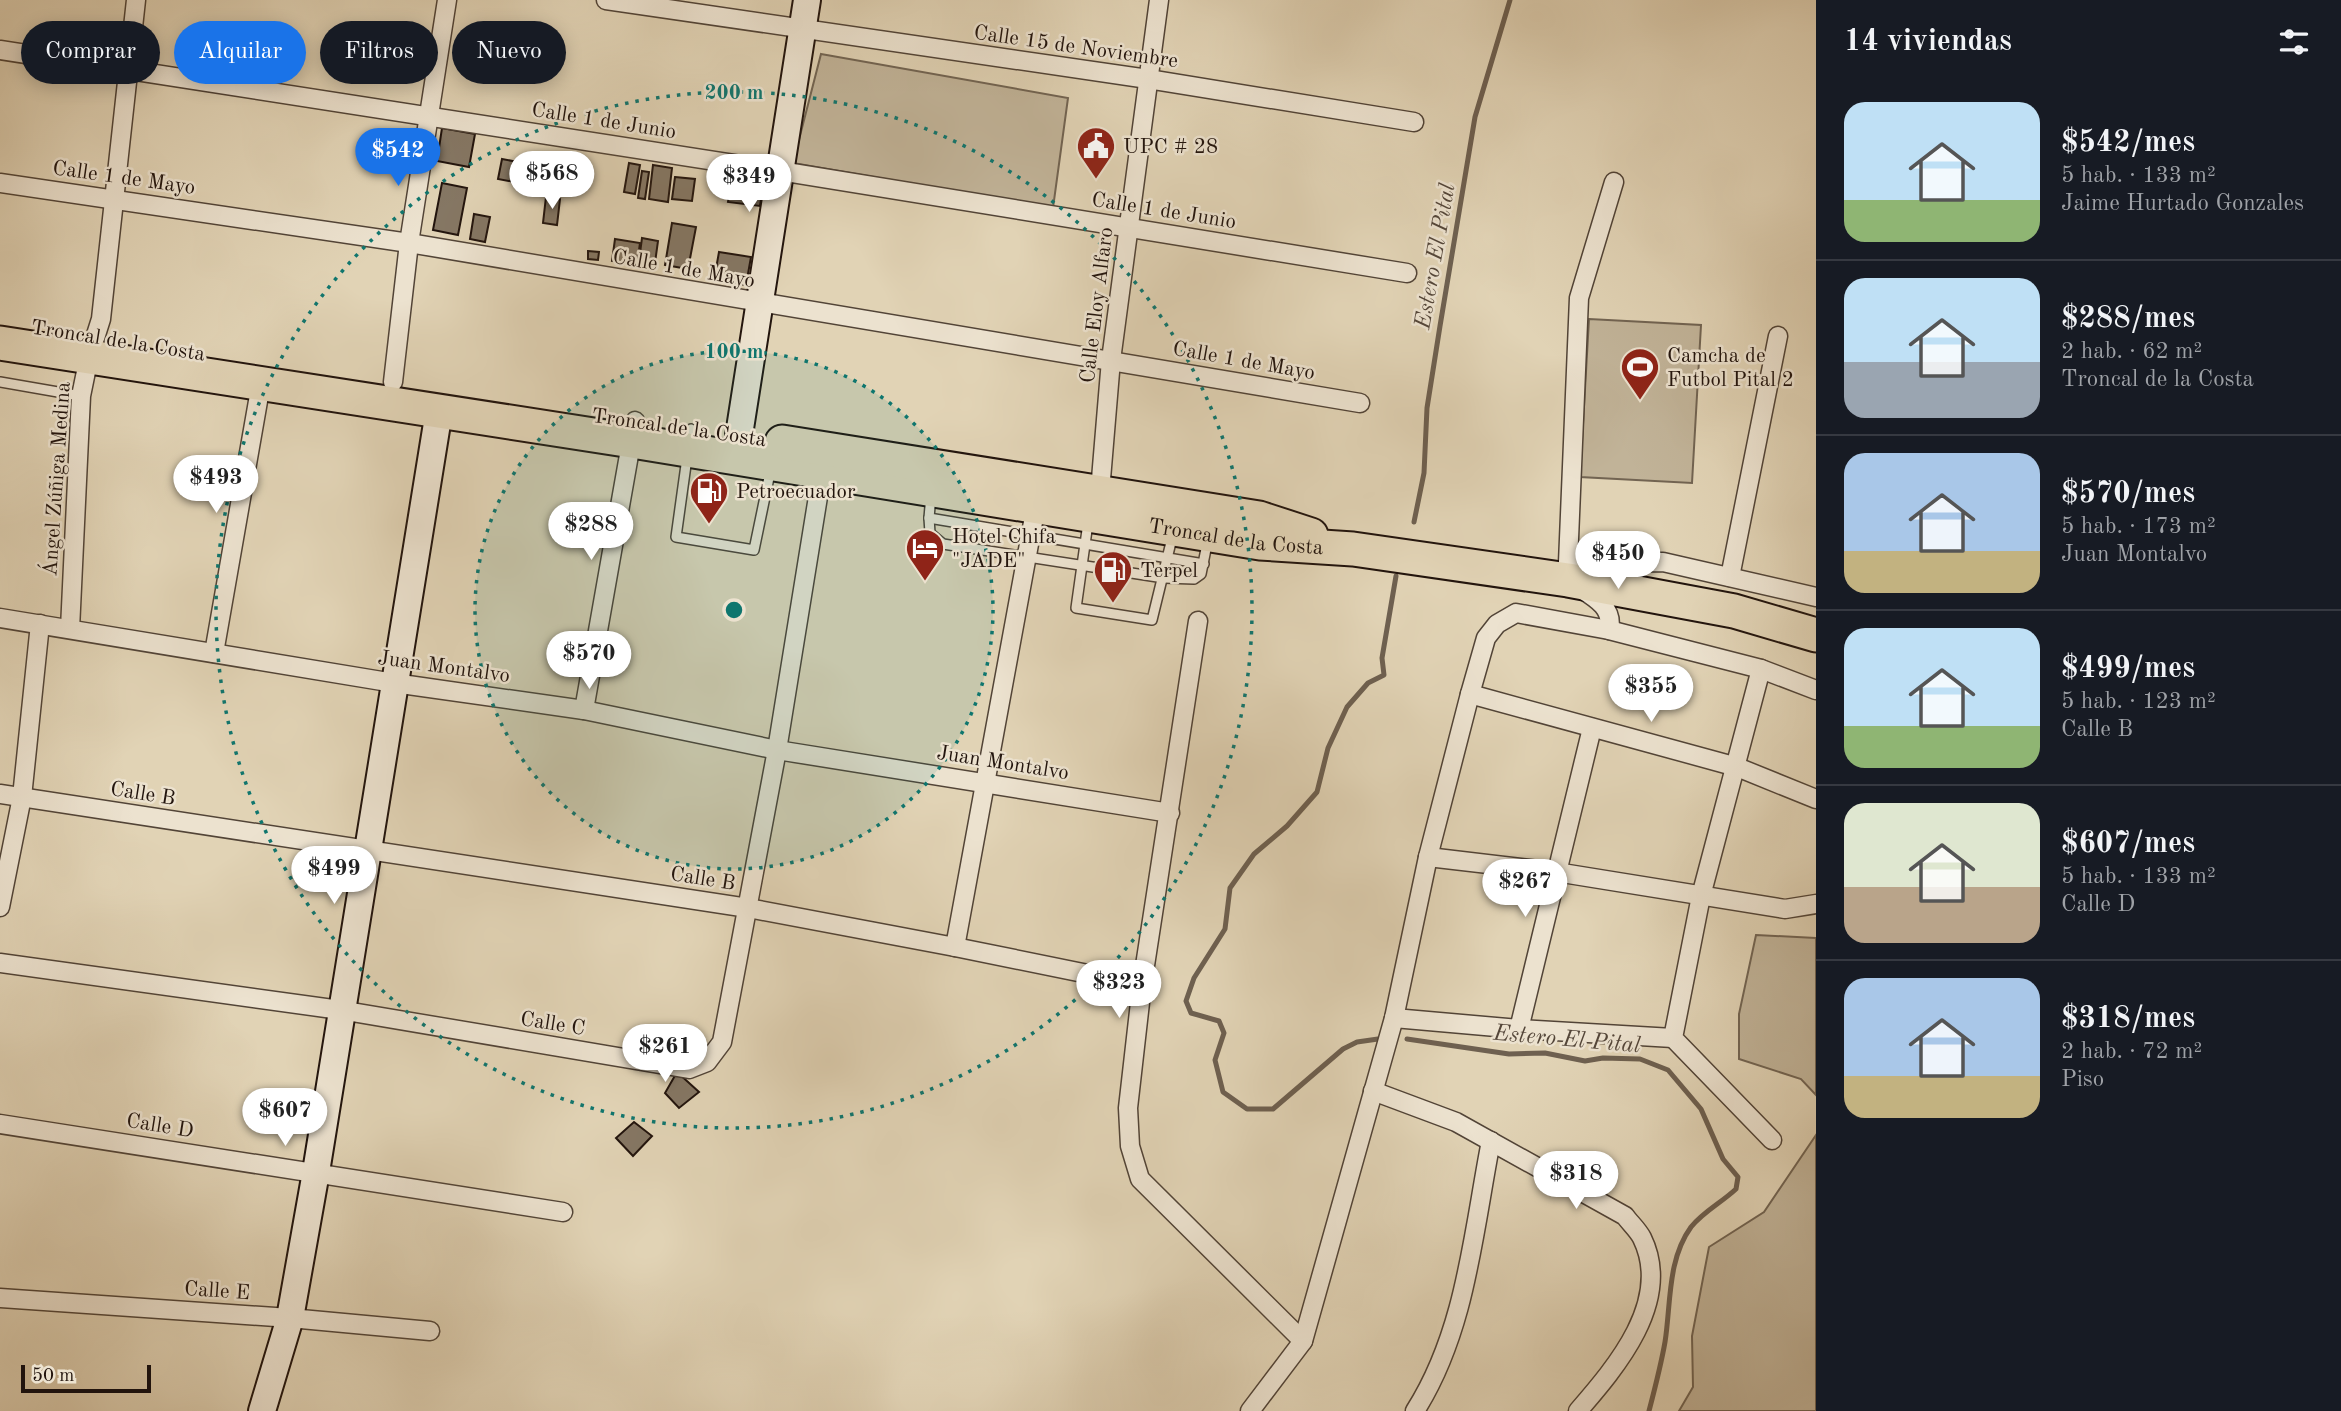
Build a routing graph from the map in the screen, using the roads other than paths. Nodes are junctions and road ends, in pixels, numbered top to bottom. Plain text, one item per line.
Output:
1 (136, 0) edge
2 (447, 0) edge
3 (606, 0) edge
4 (807, 0) edge
5 (1159, 0) edge
6 (134, 21) edge
7 (802, 28) junction
8 (0, 50) edge
9 (21, 53) edge
10 (160, 73) edge
11 (1148, 79) junction
12 (127, 84) edge
13 (429, 116) junction
14 (1414, 122) dead end
15 (779, 171) junction
16 (1614, 182) dead end
17 (0, 183) edge
18 (114, 197) junction
19 (1128, 227) junction
20 (409, 243) junction
21 (1407, 273) dead end
22 (758, 304) junction
23 (0, 322) edge
24 (1778, 336) dead end
25 (0, 343) edge
26 (92, 347) junction
27 (1111, 360) junction
28 (0, 382) edge
29 (393, 382) junction
30 (261, 384) junction
31 (81, 396) junction
32 (1360, 403) dead end
33 (439, 411) junction
34 (634, 431) junction
35 (739, 435) junction
36 (690, 440) junction
37 (772, 463) junction
38 (822, 472) junction
39 (930, 504) junction
40 (1091, 516) junction
41 (1033, 520) junction
42 (1171, 544) junction
43 (1206, 549) junction
44 (1353, 549) junction
45 (1027, 558) junction
46 (1081, 566) junction
47 (1568, 571) junction
48 (1730, 577) junction
49 (1164, 578) junction
50 (1816, 597) edge
51 (0, 618) edge
52 (1198, 621) dead end
53 (40, 624) junction
54 (70, 629) junction
55 (1609, 630) junction
56 (1816, 635) edge
57 (214, 653) junction
58 (1761, 669) junction
59 (394, 682) junction
60 (1816, 690) edge
61 (1470, 694) junction
62 (584, 710) junction
63 (1592, 728) junction
64 (776, 750) junction
65 (1737, 767) junction
66 (986, 782) junction
67 (0, 794) edge
68 (22, 797) junction
69 (1816, 799) edge
70 (1170, 813) junction
71 (368, 850) junction
72 (1428, 857) junction
73 (1556, 872) junction
74 (1701, 896) junction
75 (1816, 904) edge
76 (0, 907) edge
77 (748, 908) junction
78 (955, 947) junction
79 (0, 963) edge
80 (1142, 985) junction
81 (340, 1010) junction
82 (1394, 1018) junction
83 (1519, 1029) junction
84 (1673, 1038) junction
85 (1373, 1091) junction
86 (0, 1124) edge
87 (1772, 1140) dead end
88 (1491, 1141) junction
89 (316, 1172) junction
90 (563, 1212) dead end
91 (0, 1298) edge
92 (290, 1318) junction
93 (430, 1331) dead end
94 (1303, 1341) junction
95 (262, 1411) edge
96 (1250, 1411) edge
97 (1415, 1411) edge
98 (1578, 1411) edge

1 - 6 street, Ángel Zúñiga Medina
2 - 13 street
3 - 7 street, Calle 15 de Noviembre
4 - 7 street
5 - 11 street, Calle Eloy Alfaro
7 - 11 street, Calle 15 de Noviembre
7 - 15 street
8 - 9 street, Calle 1 de Junio
10 - 13 street, Calle 1 de Junio
11 - 14 street, Calle 15 de Noviembre
11 - 19 street, Calle Eloy Alfaro
12 - 18 street, Ángel Zúñiga Medina
13 - 15 street, Calle 1 de Junio
13 - 20 street
15 - 19 street, Calle 1 de Junio
15 - 22 street
16 - 47 street
17 - 18 street, Calle 1 de Mayo
18 - 20 street, Calle 1 de Mayo
18 - 26 street, Ángel Zúñiga Medina
19 - 21 street, Calle 1 de Junio
19 - 27 street, Calle Eloy Alfaro
20 - 22 street, Calle 1 de Mayo
20 - 29 street
22 - 27 street, Calle 1 de Mayo
22 - 35 street
23 - 26 highway, Troncal de la Costa
24 - 48 street
25 - 26 highway, Troncal de la Costa
26 - 29 highway, Troncal de la Costa
26 - 30 highway, Troncal de la Costa
26 - 31 street, Ángel Zúñiga Medina
27 - 32 street, Calle 1 de Mayo
27 - 40 street, Calle Eloy Alfaro
28 - 31 lane
29 - 34 highway, Troncal de la Costa
30 - 33 highway, Troncal de la Costa
30 - 57 street
31 - 54 street, Ángel Zúñiga Medina
33 - 34 highway, Troncal de la Costa
33 - 59 street
34 - 36 highway, Troncal de la Costa
34 - 62 street
35 - 36 highway, Troncal de la Costa
35 - 40 highway, Troncal de la Costa
36 - 37 highway, Troncal de la Costa
36 - 37 lane
37 - 38 highway, Troncal de la Costa
38 - 39 highway, Troncal de la Costa
38 - 64 street, Calle C
39 - 41 highway, Troncal de la Costa
39 - 45 lane
40 - 41 highway, Troncal de la Costa
40 - 42 highway, Troncal de la Costa
40 - 44 highway, Troncal de la Costa
40 - 46 lane
41 - 45 street
42 - 43 highway, Troncal de la Costa
42 - 49 lane
43 - 44 highway, Troncal de la Costa
43 - 49 lane
44 - 47 highway, Troncal de la Costa
45 - 46 lane
45 - 66 street
46 - 49 lane
46 - 49 lane
47 - 48 street
47 - 55 street
47 - 56 highway, Troncal de la Costa
48 - 50 street
51 - 53 street, Juan Montalvo
52 - 70 street
53 - 54 street, Juan Montalvo
53 - 68 street
54 - 57 street, Juan Montalvo
55 - 58 street
55 - 61 street
57 - 59 street, Juan Montalvo
58 - 60 street
58 - 65 street
59 - 62 street, Juan Montalvo
59 - 71 street
61 - 63 street
61 - 72 street
62 - 64 street, Juan Montalvo
63 - 65 street
63 - 73 street
64 - 66 street, Juan Montalvo
64 - 77 street, Calle C
65 - 69 street
65 - 74 street
66 - 70 street, Juan Montalvo
66 - 78 street
67 - 68 street, Calle B
68 - 71 street, Calle B
68 - 76 street
70 - 80 street
71 - 77 street, Calle B
71 - 81 street
72 - 73 street
72 - 82 street
73 - 74 street
73 - 83 street
74 - 75 street
74 - 84 street
77 - 78 street, Calle B
77 - 81 street, Calle C
78 - 80 street, Calle B
79 - 81 street, Calle C
80 - 94 street
81 - 89 street
82 - 83 street
82 - 85 street
83 - 84 street
84 - 87 street
85 - 88 street
85 - 94 street
86 - 89 street, Calle D
88 - 97 street
88 - 98 street
89 - 90 street, Calle D
89 - 92 street
91 - 92 street, Calle E
92 - 93 street, Calle E
92 - 95 street
94 - 96 street

